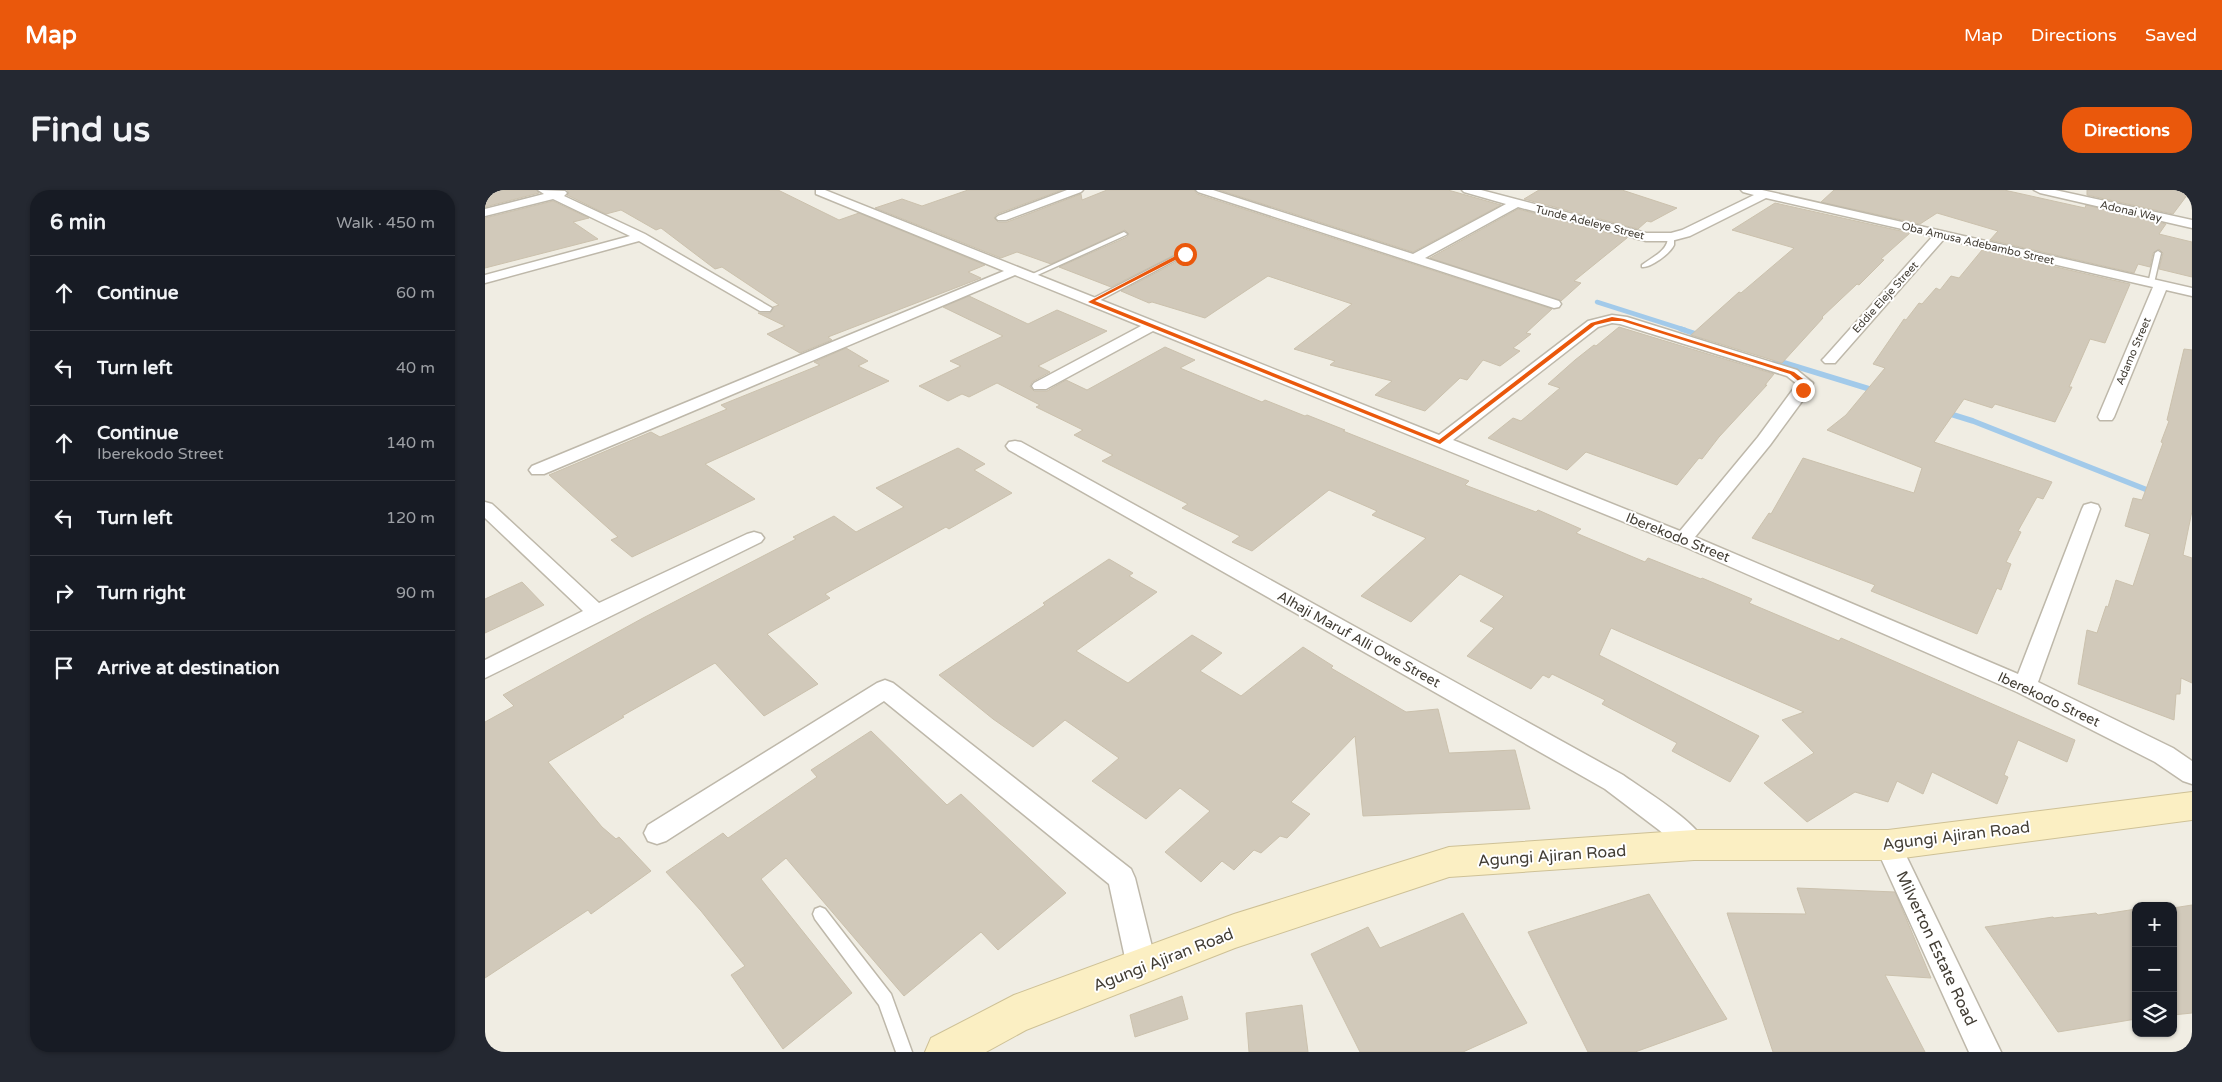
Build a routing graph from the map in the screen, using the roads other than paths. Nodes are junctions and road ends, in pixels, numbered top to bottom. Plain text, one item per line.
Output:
1 (573, 190) edge
2 (1077, 190) edge
3 (1202, 190) edge
4 (1468, 190) edge
5 (1747, 190) edge
6 (2040, 190) edge
7 (549, 192) edge
8 (820, 192) dead end
9 (1765, 194) junction
10 (2083, 194) edge
11 (1516, 203) junction
12 (485, 213) edge
13 (1002, 218) dead end
14 (2192, 224) edge
15 (1124, 234) dead end
16 (1941, 235) junction
17 (641, 236) junction
18 (1671, 237) junction
19 (2158, 253) dead end
20 (1185, 254) dead end
21 (1416, 258) junction
22 (1644, 266) dead end
23 (1014, 271) junction
24 (1029, 277) junction
25 (485, 279) edge
26 (2155, 284) junction
27 (2192, 292) edge
28 (1090, 302) junction
29 (1554, 304) dead end
30 (765, 308) dead end
31 (1152, 326) junction
32 (1830, 360) dead end
33 (1040, 386) dead end
34 (2106, 416) dead end
35 (1440, 442) junction
36 (1015, 446) dead end
37 (538, 470) dead end
38 (485, 508) edge
39 (2091, 509) dead end
40 (754, 538) dead end
41 (1683, 539) junction
42 (597, 614) junction
43 (485, 670) edge
44 (2025, 686) junction
45 (2192, 774) edge
46 (2192, 806) edge
47 (657, 833) dead end
48 (1888, 845) junction
49 (1695, 846) junction
50 (820, 914) dead end
51 (1143, 967) junction
52 (904, 1052) edge
53 (945, 1052) edge
54 (1985, 1052) edge

1 - 7 street
2 - 13 street
3 - 21 street
4 - 11 street, Tunde Adeleye Street
5 - 9 street, Oba Amusa Adebambo Street
6 - 10 street, Adonai Way
7 - 12 street
7 - 17 street
8 - 23 street, Iberekodo Street
9 - 16 street, Oba Amusa Adebambo Street
9 - 18 street, Tunde Adeleye Street
10 - 14 street, Adonai Way
11 - 18 street, Tunde Adeleye Street
11 - 21 street
15 - 24 lane
16 - 26 street, Oba Amusa Adebambo Street
16 - 32 street, Eddie Eleje Street
17 - 25 street
17 - 30 street
18 - 22 lane
19 - 26 lane
20 - 28 lane
21 - 29 street
23 - 24 street, Iberekodo Street
23 - 37 street
24 - 28 street, Iberekodo Street
26 - 27 street, Oba Amusa Adebambo Street
26 - 34 street, Adamo Street
28 - 31 street, Iberekodo Street
31 - 33 street
31 - 35 street, Iberekodo Street
35 - 41 street, Iberekodo Street
35 - 41 street
36 - 49 street, Alhaji Maruf Alli Owe Street
38 - 42 street
39 - 44 street
40 - 42 street
41 - 44 street, Iberekodo Street
42 - 43 street
44 - 45 street, Iberekodo Street
46 - 48 street, Agungi Ajiran Road
47 - 51 street
48 - 49 street, Agungi Ajiran Road
48 - 54 street, Milverton Estate Road
49 - 51 street, Agungi Ajiran Road
50 - 52 lane
51 - 53 street, Agungi Ajiran Road

